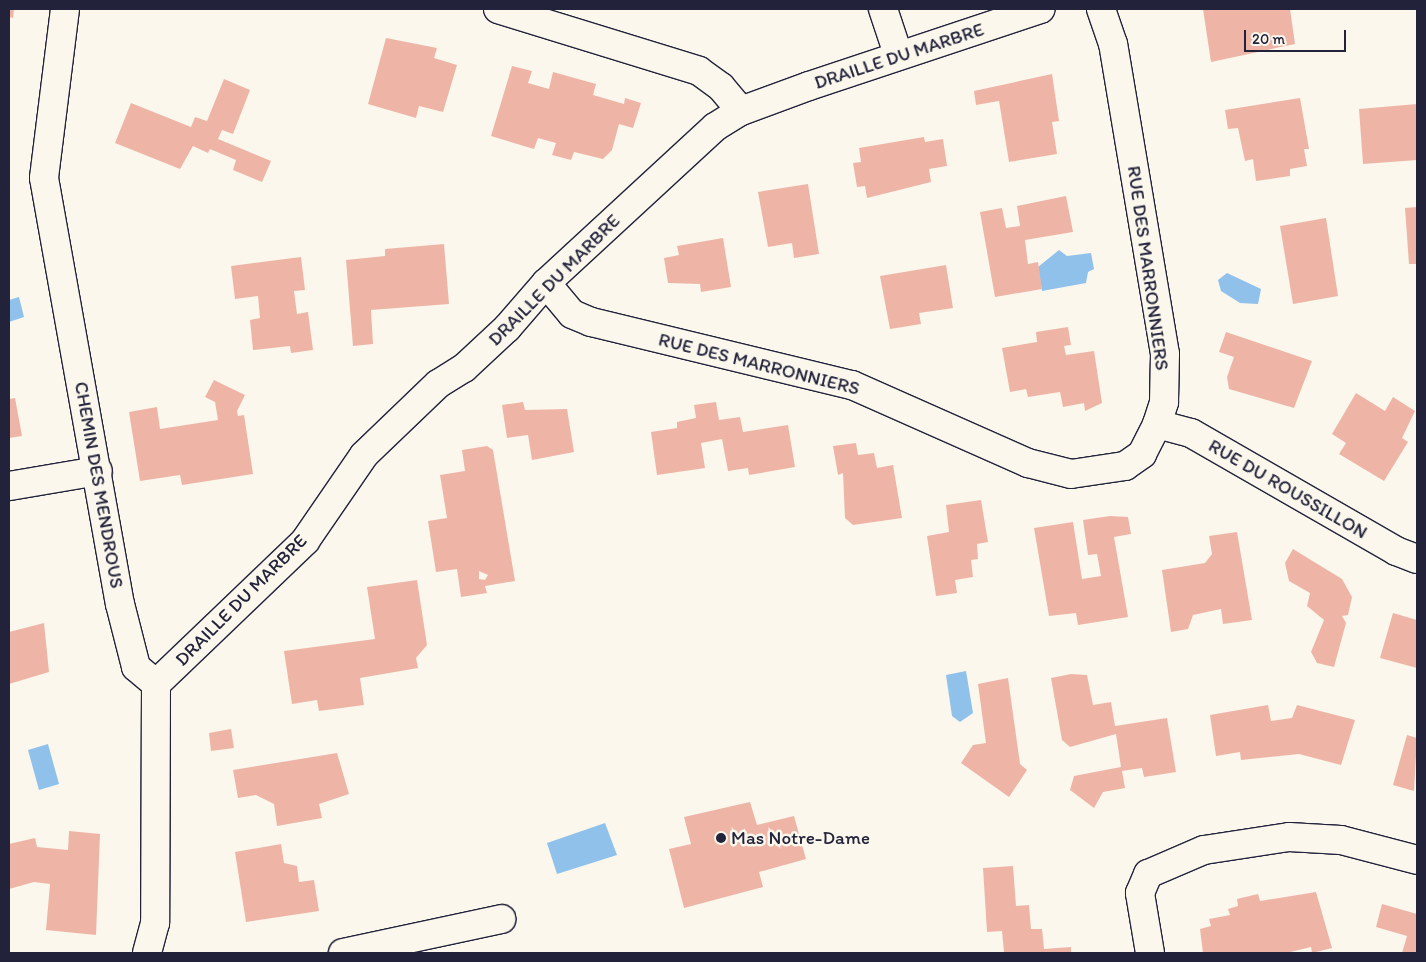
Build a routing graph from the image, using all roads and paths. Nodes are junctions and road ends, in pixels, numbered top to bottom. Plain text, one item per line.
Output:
1 (65, 9) edge
2 (498, 9) edge
3 (883, 9) edge
4 (1041, 9) edge
5 (1101, 9) edge
6 (898, 54) junction
7 (741, 111) junction
8 (546, 283) junction
9 (1157, 424) junction
10 (98, 470) junction
11 (9, 486) edge
12 (1417, 559) edge
13 (156, 684) junction
14 (1417, 860) edge
15 (501, 919) dead end
16 (147, 953) edge
17 (343, 953) edge
18 (1150, 953) edge

1 - 10 street, CHEMIN DES MENDROUS
2 - 7 street
3 - 6 street
4 - 6 street, DRAILLE DU MARBRE
5 - 9 street, RUE DES MARRONNIERS
6 - 7 street, DRAILLE DU MARBRE
7 - 8 street, DRAILLE DU MARBRE
8 - 9 street, RUE DES MARRONNIERS
8 - 13 street, DRAILLE DU MARBRE
9 - 12 street, RUE DU ROUSSILLON
10 - 11 street
10 - 13 street, CHEMIN DES MENDROUS
13 - 16 street
14 - 18 street
15 - 17 street

